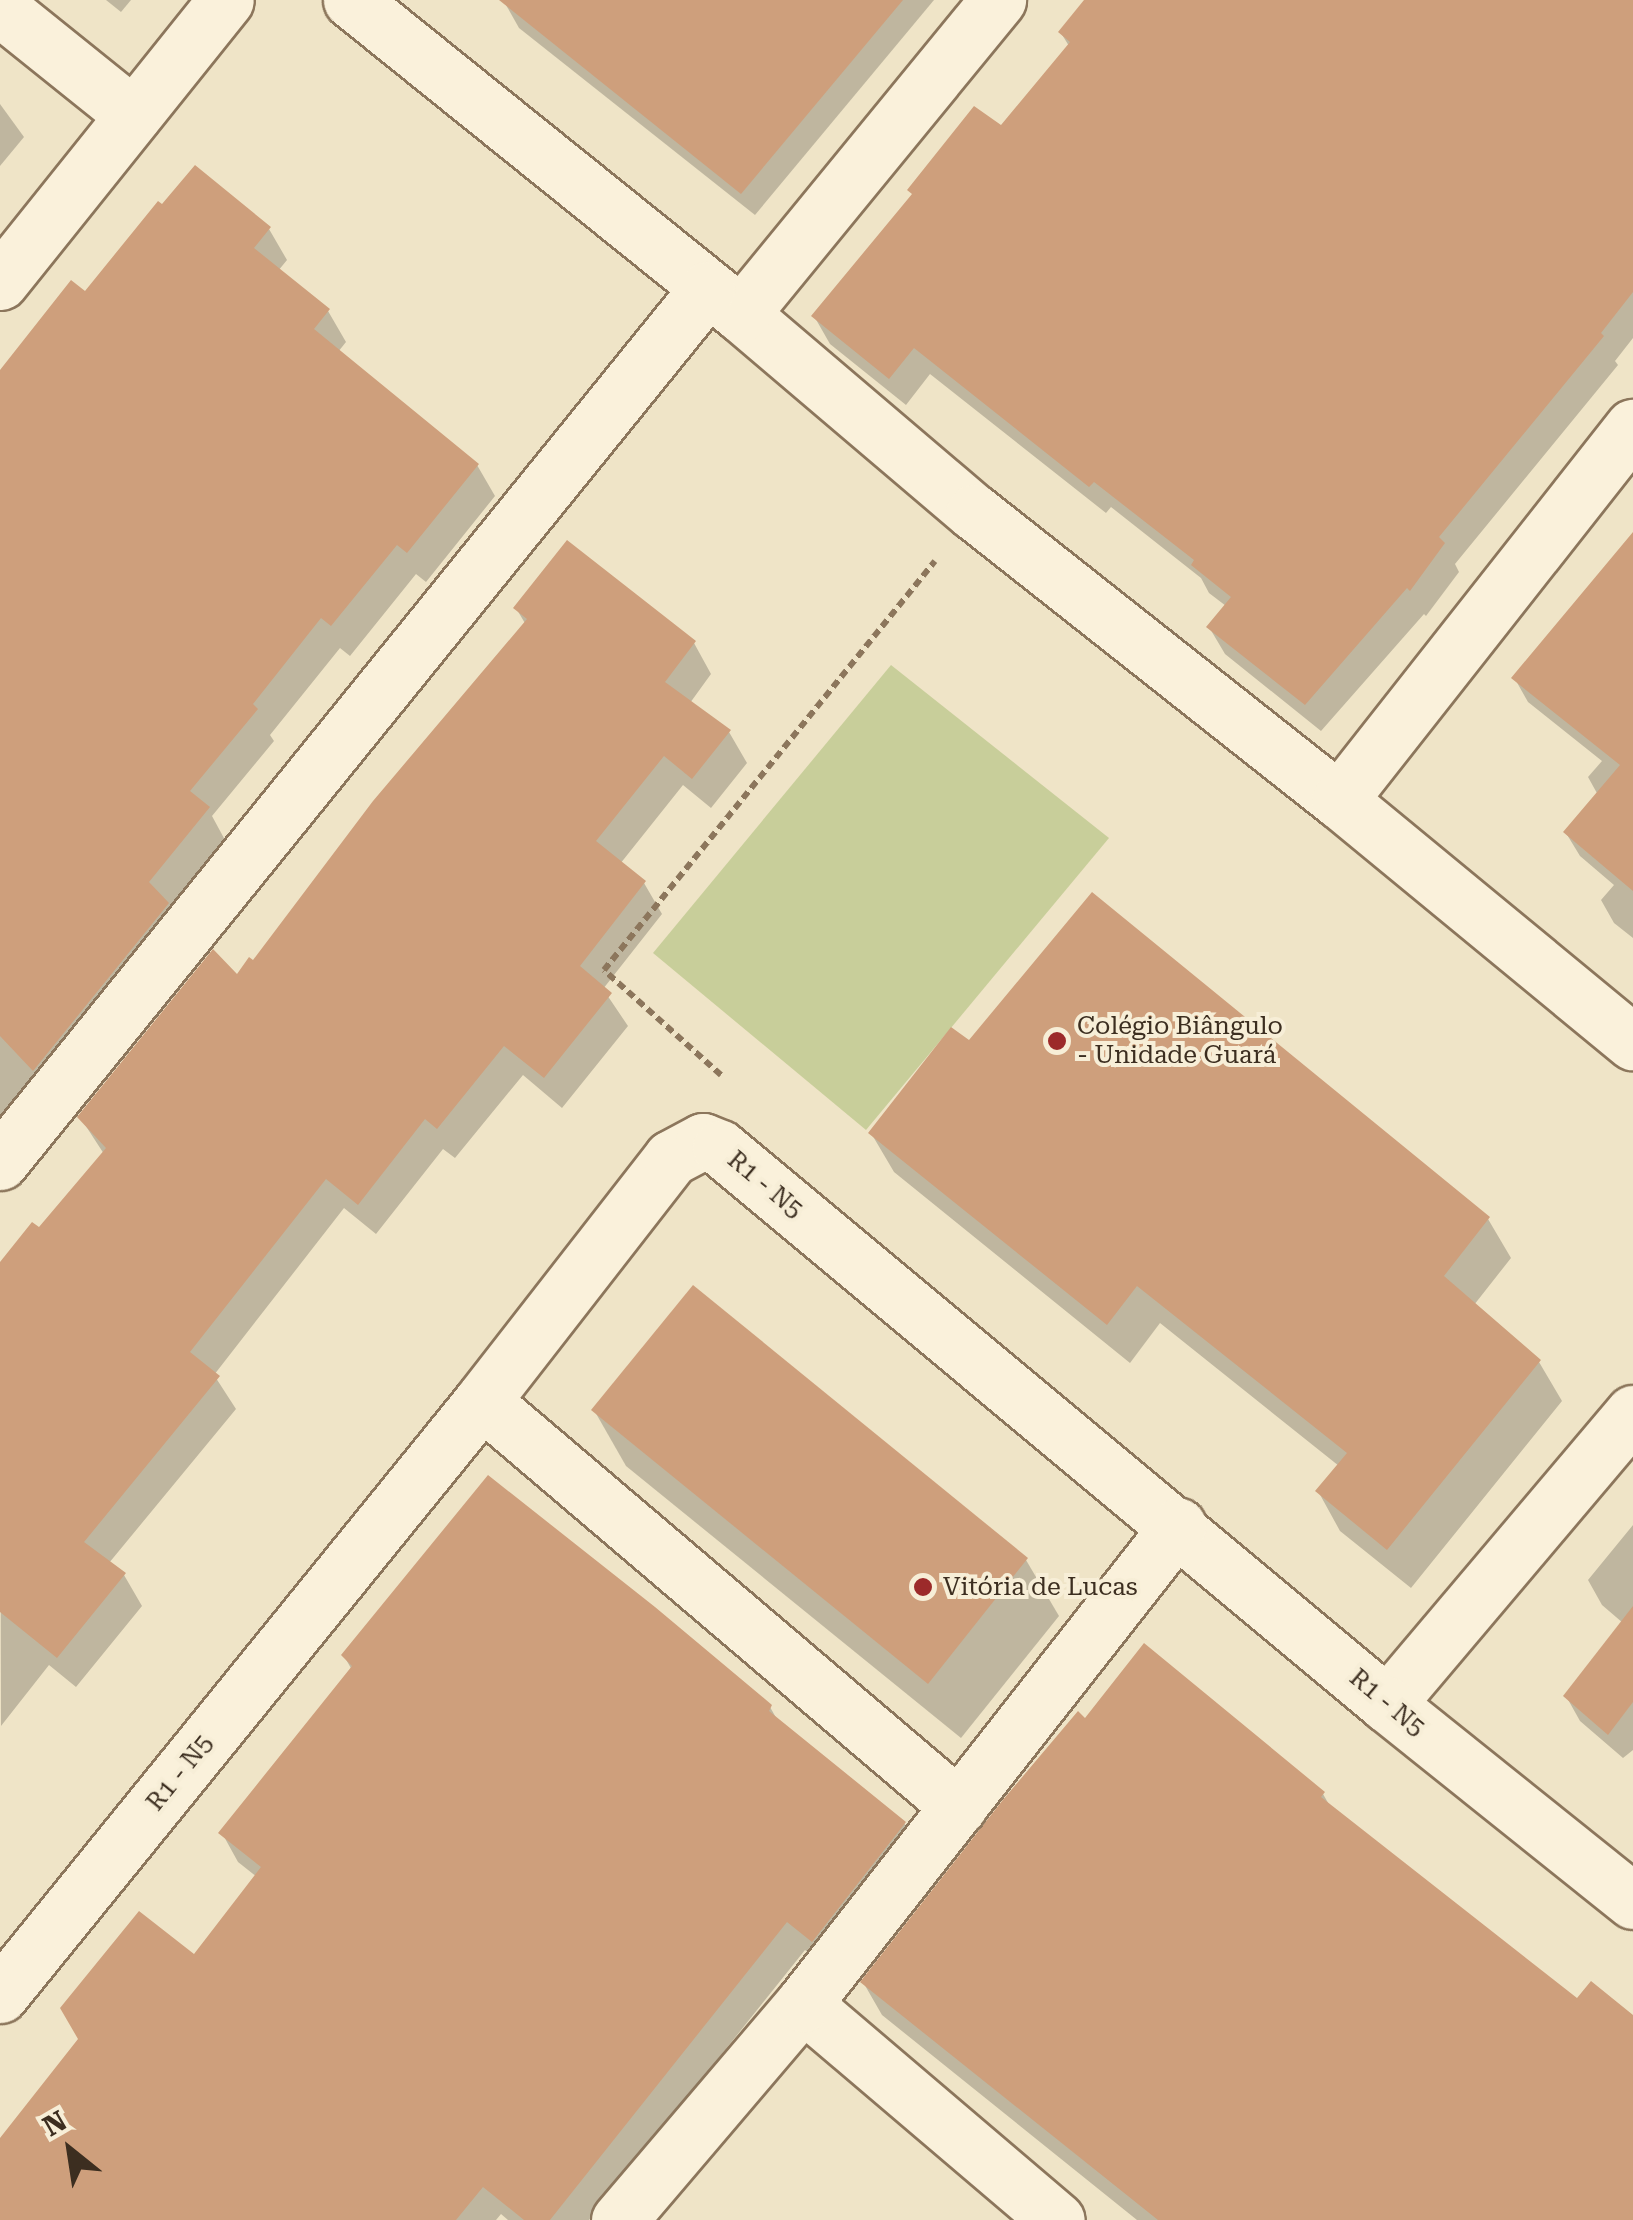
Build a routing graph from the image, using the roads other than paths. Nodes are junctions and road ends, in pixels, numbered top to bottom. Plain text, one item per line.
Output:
1 (226, 0) edge
2 (351, 0) edge
3 (998, 0) edge
4 (0, 8) edge
5 (134, 115) junction
6 (0, 282) edge
7 (724, 302) junction
8 (1633, 428) edge
9 (1340, 800) junction
10 (1633, 1042) edge
11 (0, 1162) edge
12 (482, 1402) junction
13 (1633, 1413) edge
14 (1178, 1526) junction
15 (1386, 1704) junction
16 (959, 1807) junction
17 (1633, 1901) edge
18 (0, 1995) edge
19 (803, 2004) junction
20 (619, 2220) edge
21 (1057, 2220) edge

1 - 5 street
2 - 7 street
3 - 7 street
4 - 5 street
5 - 6 street
7 - 9 street
7 - 11 street
8 - 9 street
9 - 10 street
12 - 14 street, R1 - N5
12 - 16 street
12 - 18 street, R1 - N5
13 - 15 street
14 - 15 street, R1 - N5
14 - 16 street
15 - 17 street, R1 - N5
16 - 19 street
19 - 20 street
19 - 21 street

